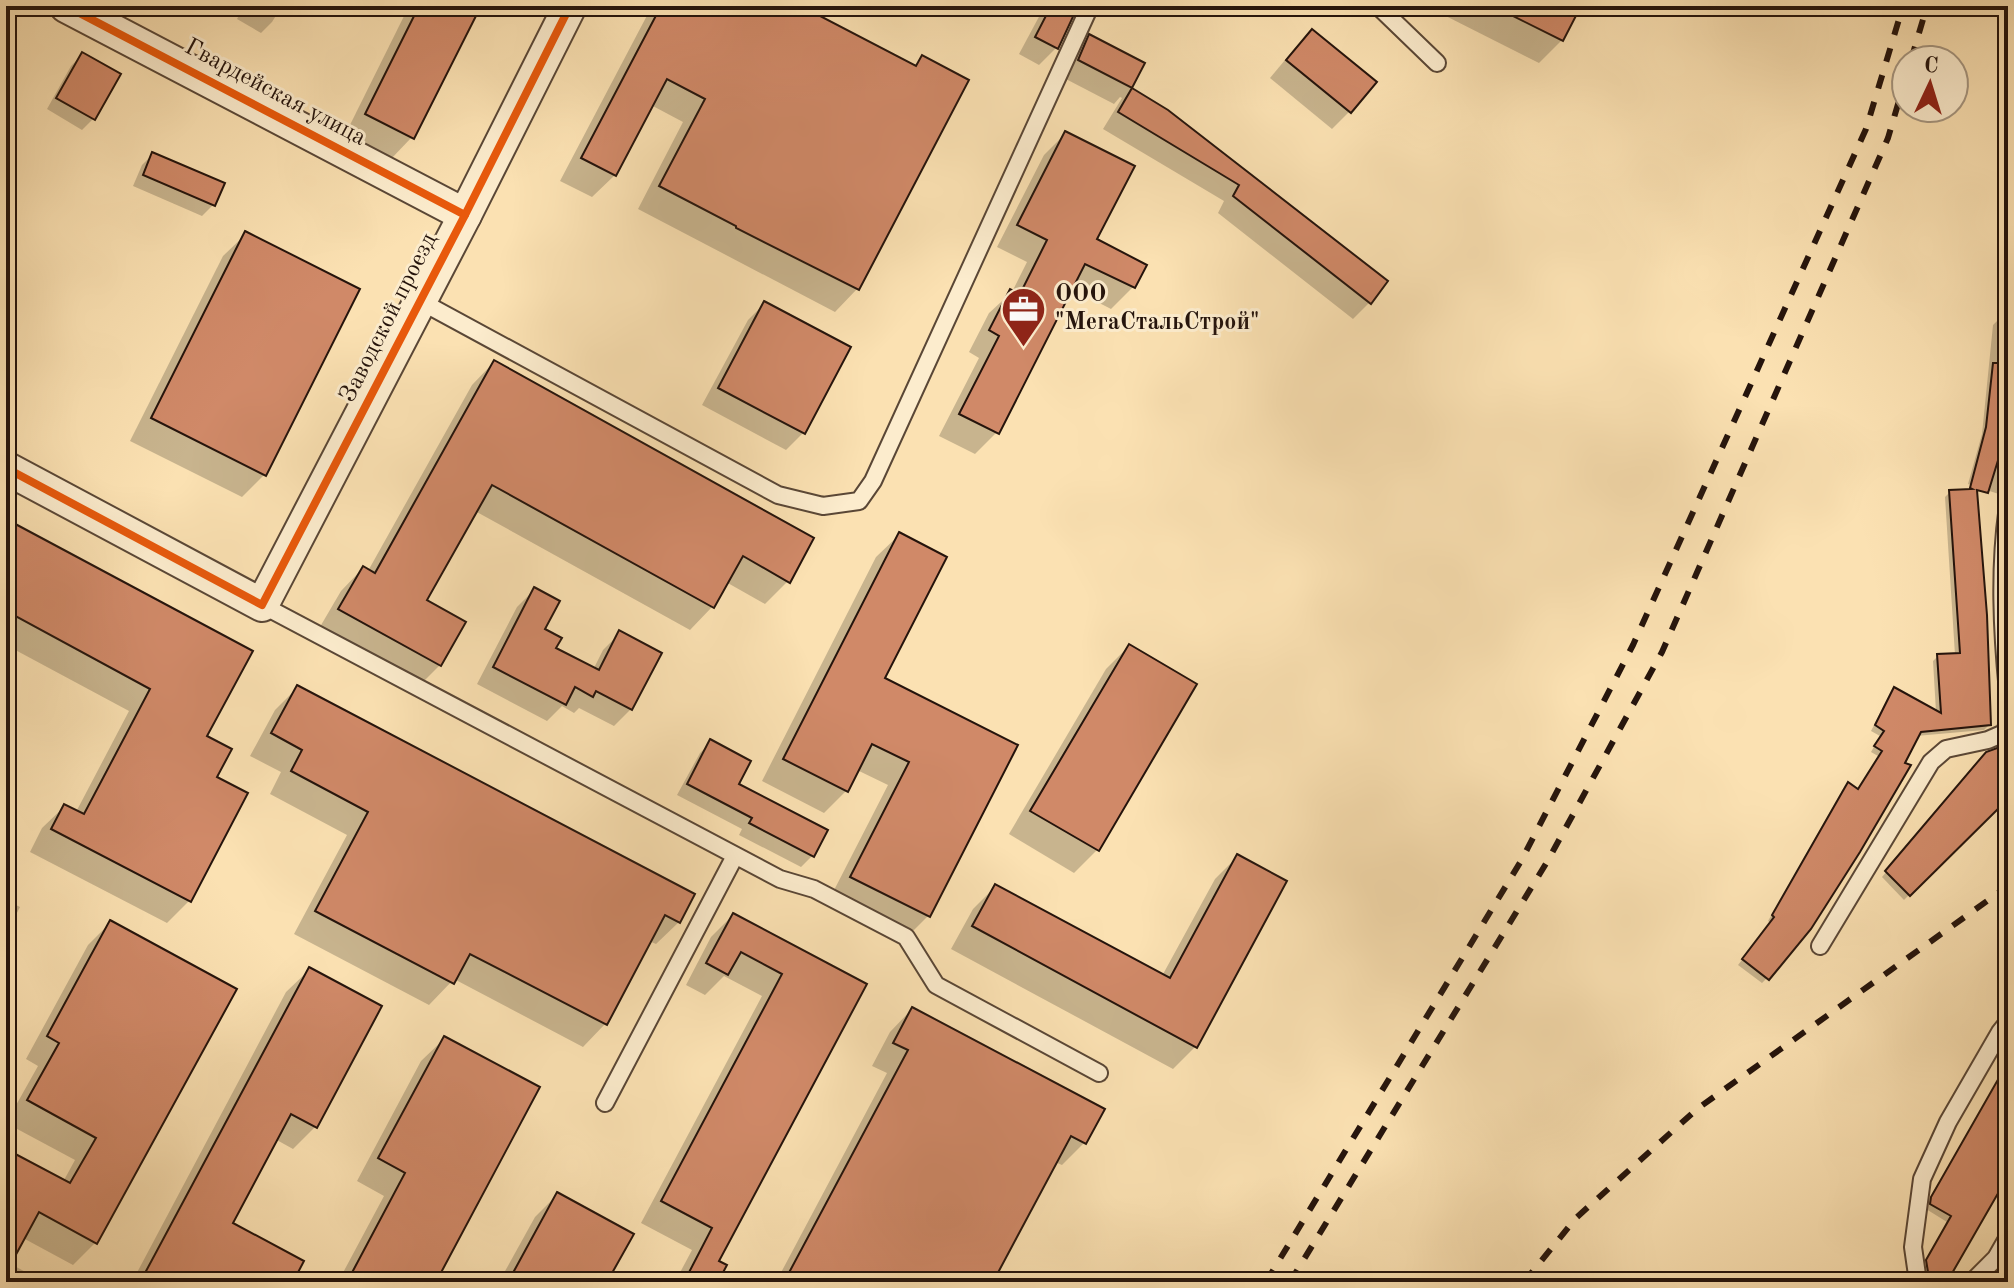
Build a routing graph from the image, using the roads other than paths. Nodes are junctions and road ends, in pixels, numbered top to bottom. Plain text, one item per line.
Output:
1 (66, 6) edge
2 (570, 6) edge
3 (1090, 6) edge
4 (1378, 6) edge
5 (1437, 63) dead end
6 (465, 215) junction
7 (420, 301) junction
8 (6, 468) edge
9 (2007, 516) edge
10 (262, 605) junction
11 (2008, 692) edge
12 (2008, 724) edge
13 (735, 856) junction
14 (1820, 946) dead end
15 (2008, 1022) edge
16 (1099, 1073) dead end
17 (605, 1103) dead end
18 (2008, 1237) edge
19 (1918, 1282) edge
20 (1972, 1282) edge

1 - 6 street, Гвардейская улица
2 - 6 street, Заводской проезд
3 - 7 lane
4 - 5 lane
6 - 7 street, Заводской проезд
7 - 10 street, Заводской проезд
8 - 10 street
9 - 11 lane
10 - 13 lane
12 - 14 lane
13 - 16 lane
13 - 17 lane
15 - 19 lane
18 - 20 lane

